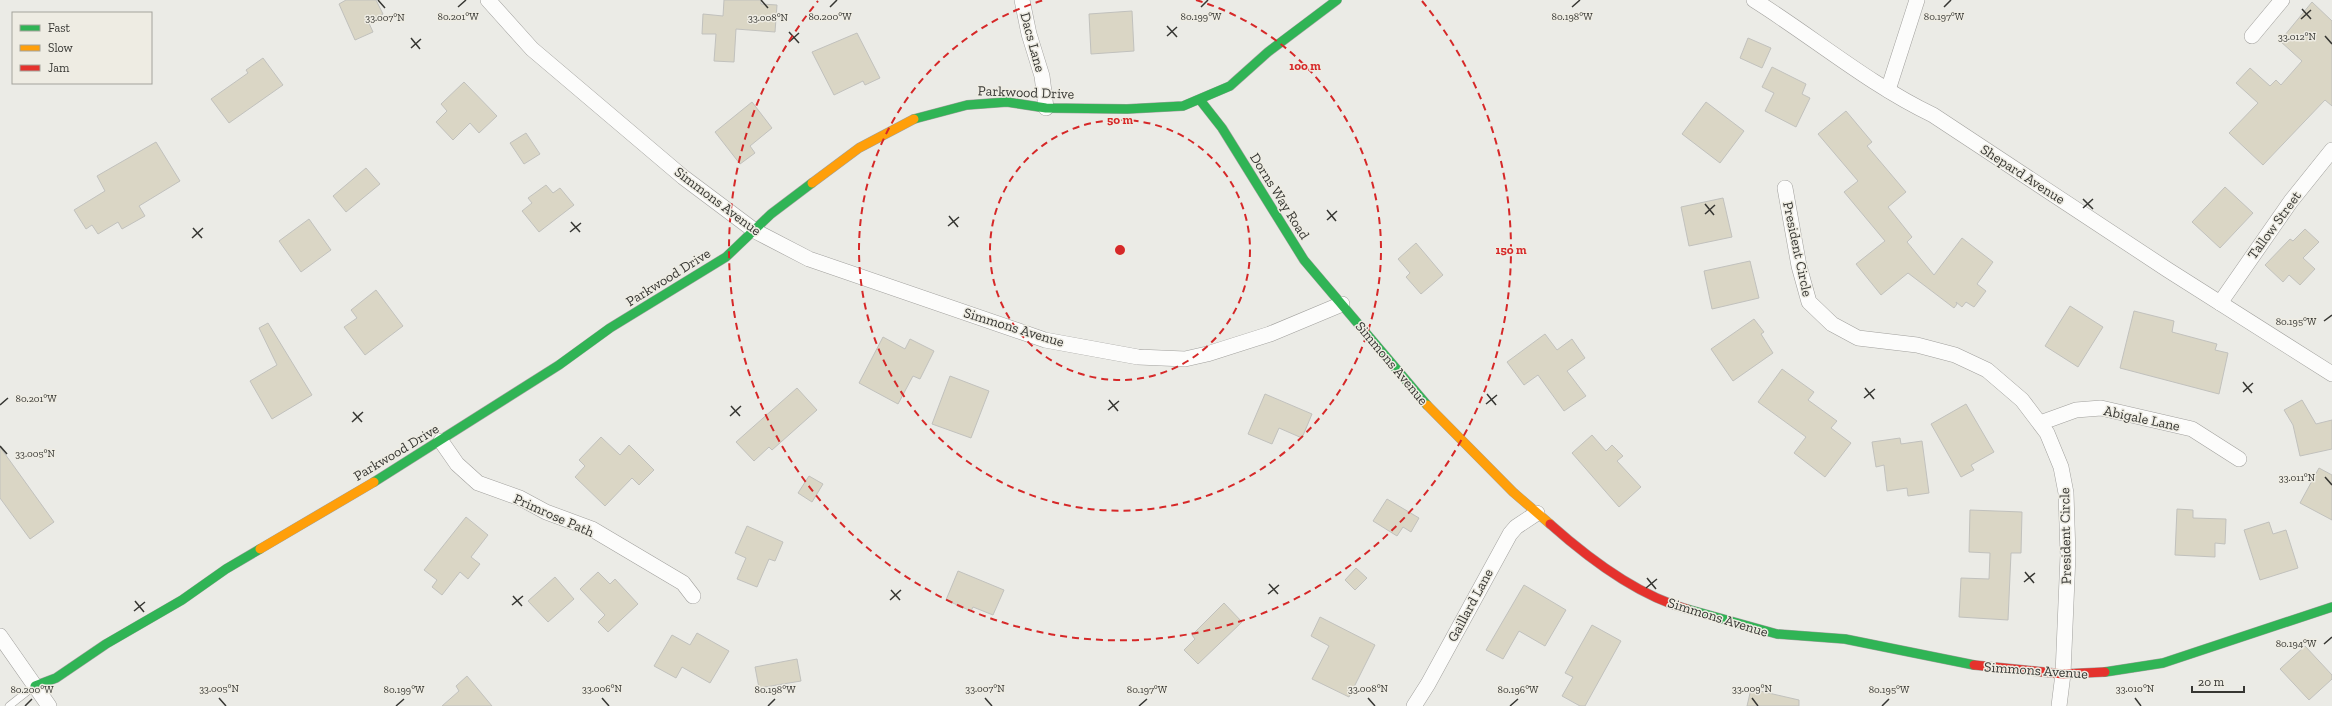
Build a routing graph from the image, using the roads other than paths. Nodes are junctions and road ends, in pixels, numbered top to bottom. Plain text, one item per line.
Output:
1 (1022, 0) edge
2 (1337, 0) edge
3 (1754, 0) edge
4 (1917, 0) edge
5 (2282, 0) edge
6 (491, 1) edge
7 (2252, 36) dead end
8 (1888, 90) junction
9 (1200, 100) junction
10 (1046, 108) junction
11 (2332, 150) edge
12 (1785, 188) dead end
13 (755, 231) junction
14 (2220, 303) junction
15 (1342, 304) junction
16 (2332, 374) edge
17 (2040, 423) junction
18 (441, 441) junction
19 (2239, 458) dead end
20 (1537, 513) junction
21 (693, 596) dead end
22 (2332, 607) edge
23 (0, 636) edge
24 (2063, 674) junction
25 (35, 686) junction
26 (9, 706) edge
27 (48, 706) edge
28 (1414, 706) edge
29 (2059, 706) edge

1 - 10 street, Dacs Lane
2 - 9 street, Parkwood Drive
3 - 8 street, Shepard Avenue
4 - 8 street
5 - 7 street
6 - 13 street, Simmons Avenue
8 - 14 street, Shepard Avenue
9 - 10 street, Parkwood Drive
9 - 15 street, Dorns Way Road
10 - 13 street, Parkwood Drive
11 - 14 street, Tallow Street
12 - 17 street, President Circle
13 - 15 street, Simmons Avenue
13 - 18 street, Parkwood Drive
14 - 16 street, Shepard Avenue
15 - 20 street, Simmons Avenue
17 - 19 street, Abigale Lane
17 - 24 street, President Circle
18 - 21 street, Primrose Path
18 - 25 street, Parkwood Drive
20 - 24 street, Simmons Avenue
20 - 28 street, Gaillard Lane
22 - 24 street, Simmons Avenue
23 - 25 street
24 - 29 street, President Circle
25 - 26 lane
25 - 27 street

